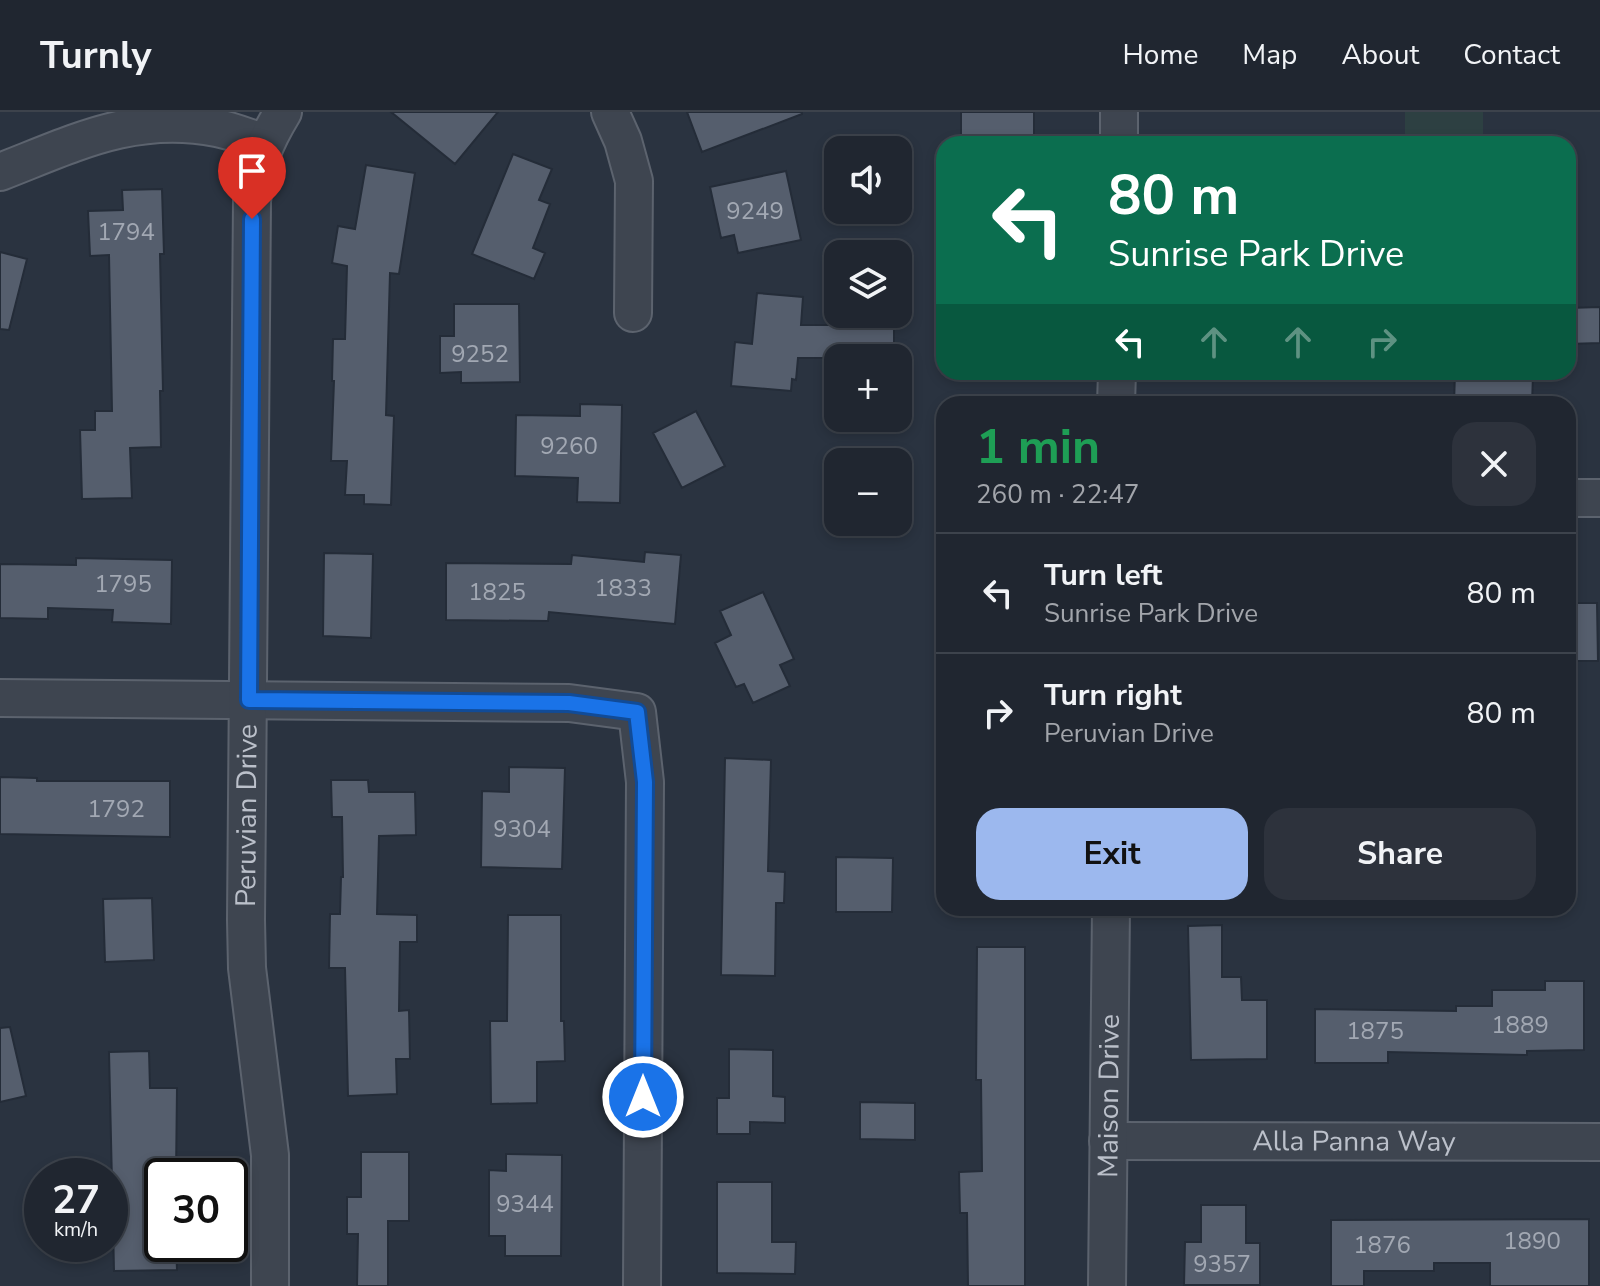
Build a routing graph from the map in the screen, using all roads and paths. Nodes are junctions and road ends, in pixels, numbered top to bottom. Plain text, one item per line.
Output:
1 (283, 112) edge
2 (610, 112) edge
3 (1119, 112) edge
4 (1119, 136) edge
5 (265, 143) junction
6 (0, 172) edge
7 (633, 313) dead end
8 (1576, 498) edge
9 (1600, 498) edge
10 (0, 698) edge
11 (249, 700) junction
12 (1111, 916) edge
13 (1108, 1141) junction
14 (1600, 1142) edge
15 (270, 1286) edge
16 (642, 1286) edge
17 (1107, 1286) edge

1 - 5 street, Peruvian Drive
2 - 7 street
3 - 4 street
5 - 6 street
5 - 11 street, Peruvian Drive
8 - 9 street
10 - 11 street
11 - 15 street, Peruvian Drive
11 - 16 street
12 - 13 street, Maison Drive
13 - 14 street, Alla Panna Way
13 - 17 street, Maison Drive

